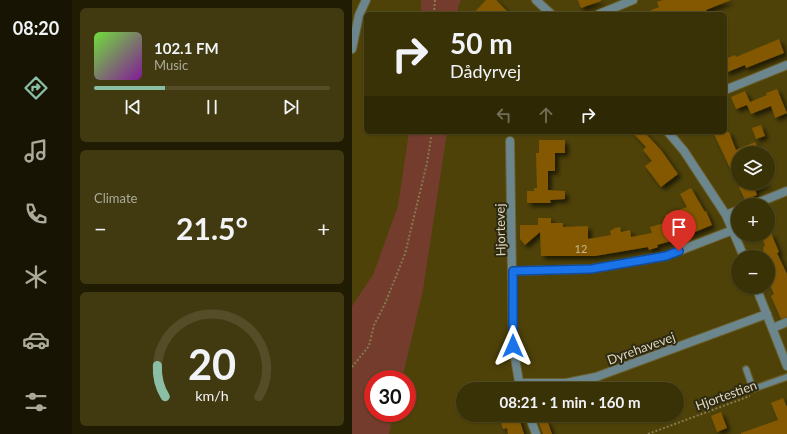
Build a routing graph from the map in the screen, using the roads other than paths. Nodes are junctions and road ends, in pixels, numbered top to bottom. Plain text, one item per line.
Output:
1 (366, 0) edge
2 (536, 0) edge
3 (633, 0) edge
4 (549, 12) edge
5 (604, 12) edge
6 (352, 49) edge
7 (787, 65) edge
8 (727, 89) edge
9 (670, 134) edge
10 (510, 141) dead end
11 (787, 191) edge
12 (770, 198) edge
13 (731, 213) edge
14 (726, 215) junction
15 (731, 226) edge
16 (731, 231) edge
17 (513, 271) junction
18 (759, 294) edge
19 (767, 314) junction
20 (787, 322) edge
21 (773, 328) junction
22 (787, 366) edge
23 (746, 369) dead end
24 (787, 377) edge
25 (518, 382) edge
26 (571, 382) edge
27 (532, 422) edge
28 (536, 434) edge

1 - 6 street
2 - 4 street
3 - 5 street
7 - 8 street
9 - 14 street
10 - 17 street, Hjortevej
11 - 12 street
13 - 14 street
14 - 15 street
16 - 17 street
17 - 25 street, Hjortevej
18 - 19 street
19 - 21 street
19 - 26 street, Dyrehavevej
20 - 21 street
21 - 22 street
23 - 24 lane
27 - 28 street

